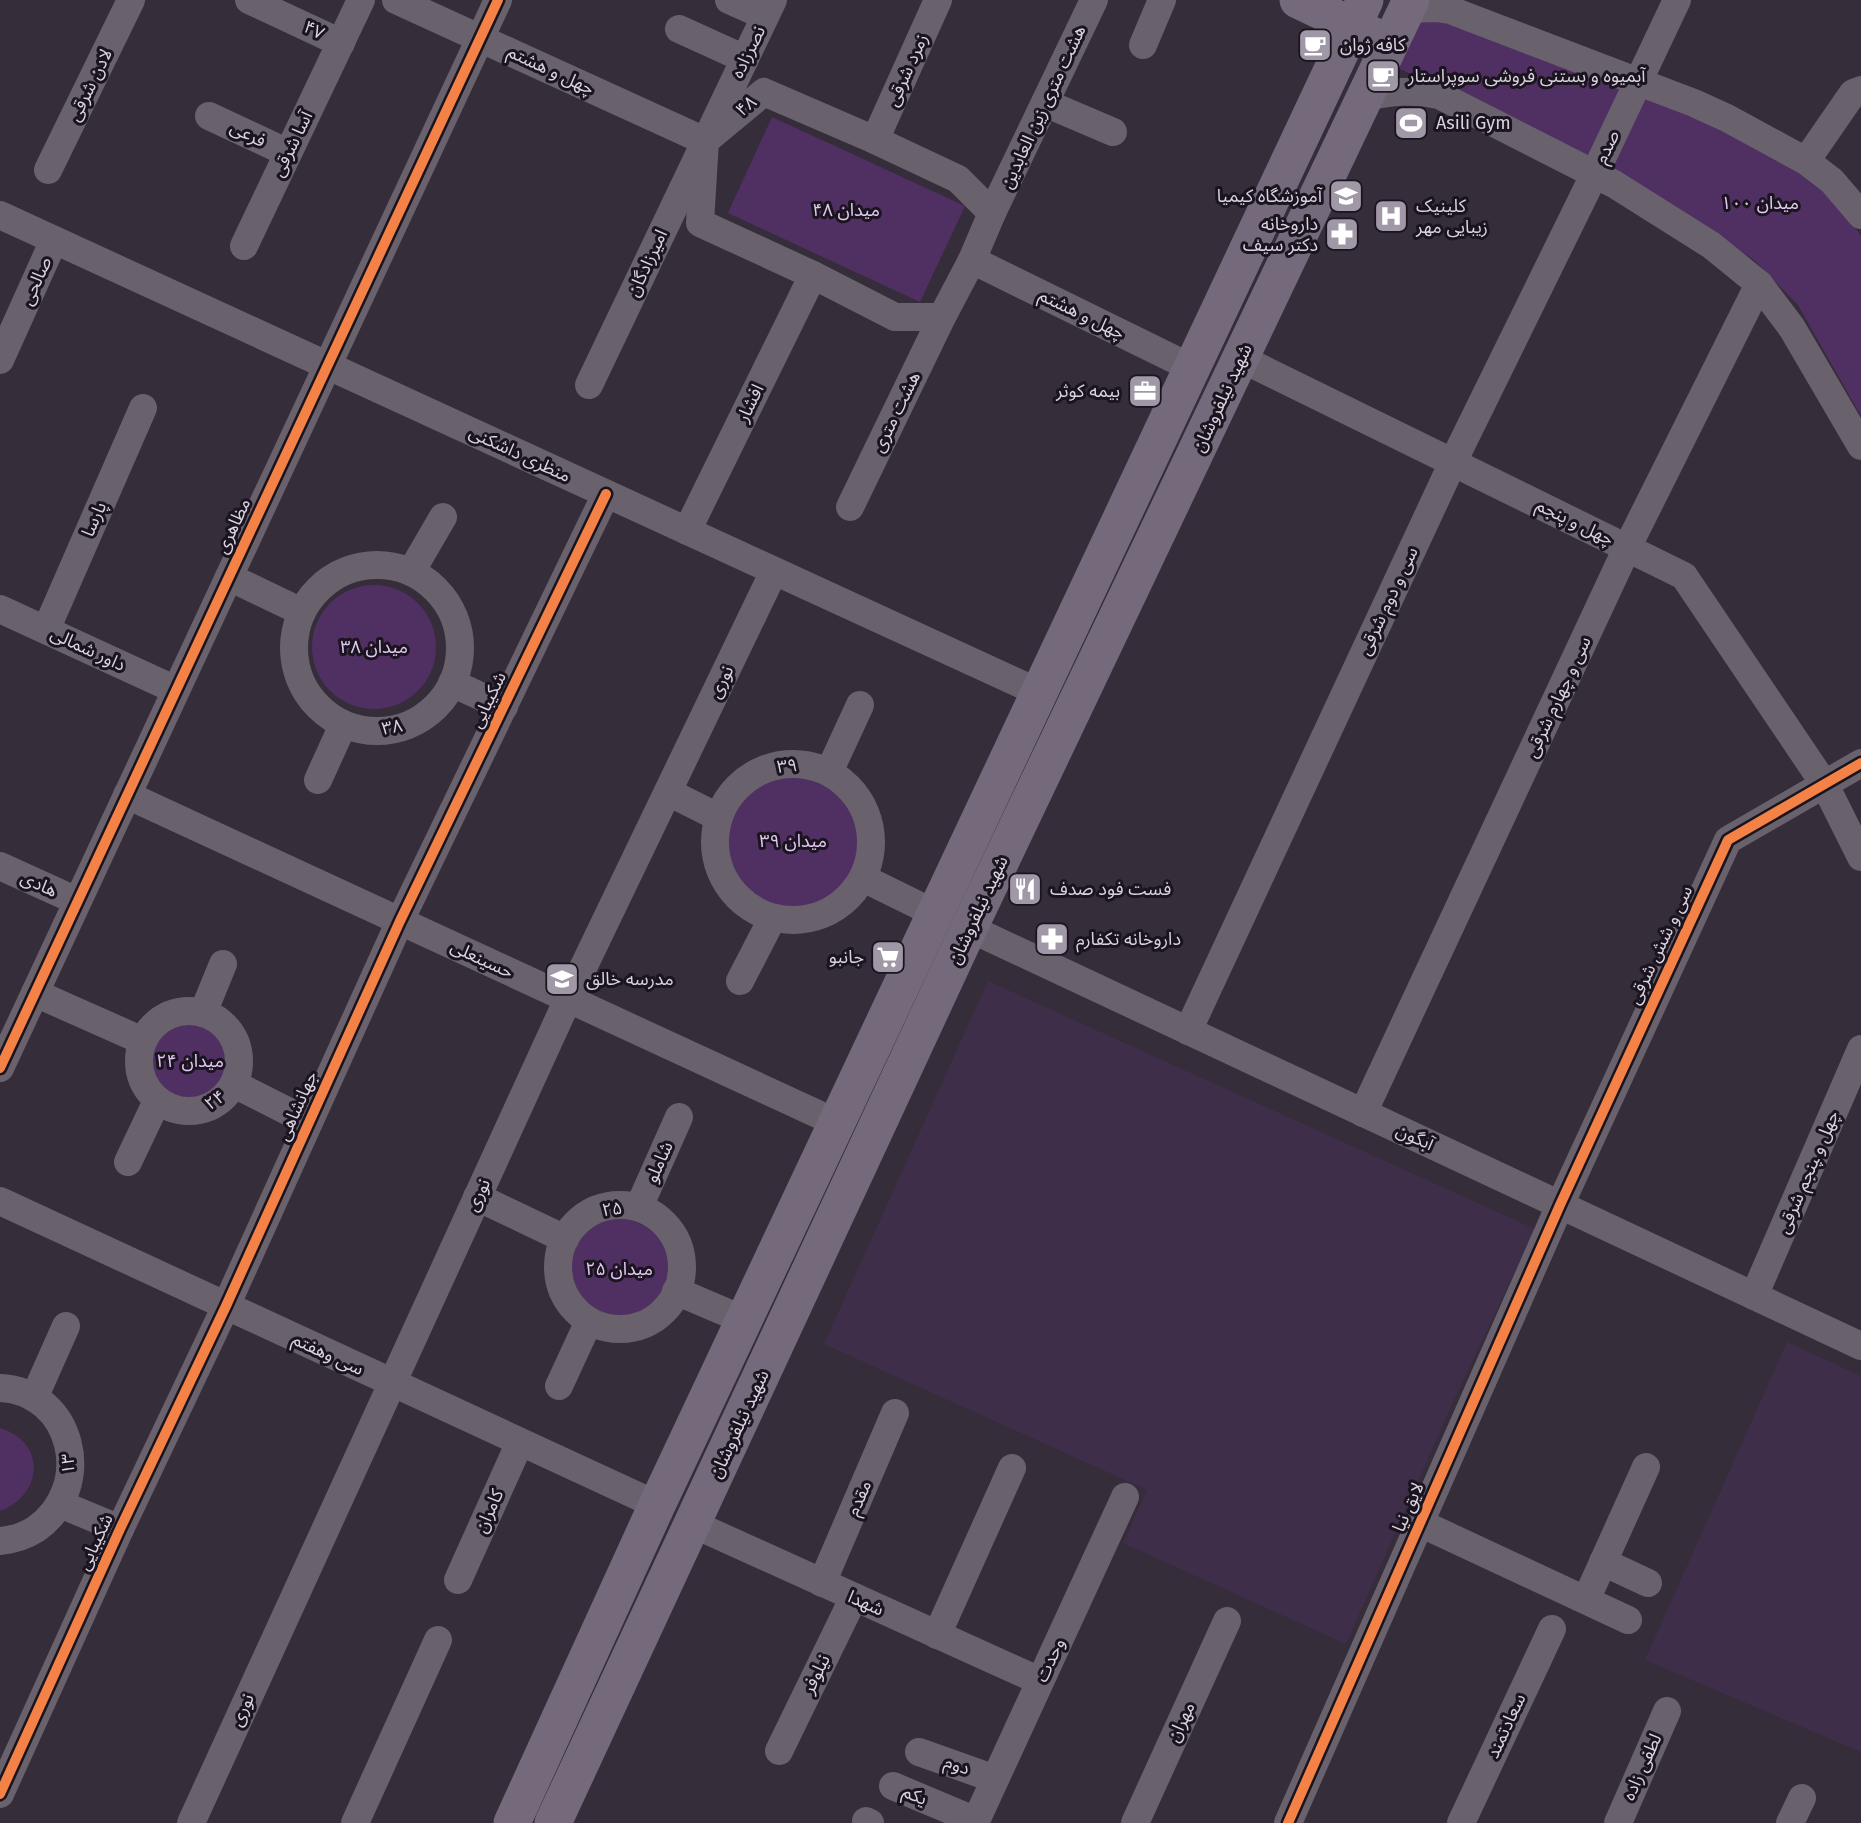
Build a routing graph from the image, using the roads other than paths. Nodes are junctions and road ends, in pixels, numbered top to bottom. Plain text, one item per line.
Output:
1 (131, 0) edge
2 (248, 0) edge
3 (360, 0) edge
4 (396, 0) edge
5 (498, 0) edge
6 (729, 0) edge
7 (938, 0) edge
8 (1094, 0) edge
9 (1162, 0) edge
10 (1298, 0) edge
11 (1677, 0) edge
12 (1417, 4) edge
13 (769, 8) edge
14 (1359, 13) edge
15 (679, 29) dead end
16 (481, 38) junction
17 (341, 43) junction
18 (1390, 44) junction
19 (1143, 45) dead end
20 (745, 59) junction
21 (1329, 76) junction
22 (1648, 86) junction
23 (1861, 90) edge
24 (1365, 97) junction
25 (1045, 103) junction
26 (209, 116) dead end
27 (1113, 132) dead end
28 (875, 140) junction
29 (705, 141) junction
30 (288, 153) junction
31 (1806, 161) junction
32 (48, 170) dead end
33 (1604, 179) junction
34 (992, 214) junction
35 (0, 215) edge
36 (1861, 215) edge
37 (54, 240) junction
38 (244, 246) dead end
39 (972, 260) junction
40 (813, 275) junction
41 (1759, 284) junction
42 (942, 317) junction
43 (1240, 358) junction
44 (0, 360) edge
45 (328, 365) junction
46 (1192, 368) junction
47 (589, 385) dead end
48 (143, 408) dead end
49 (1861, 446) edge
50 (1452, 462) junction
51 (606, 494) junction
52 (850, 507) dead end
53 (443, 517) dead end
54 (687, 531) junction
55 (1627, 548) junction
56 (774, 571) junction
57 (411, 572) junction
58 (229, 577) junction
59 (0, 609) edge
60 (302, 612) junction
61 (46, 630) junction
62 (452, 683) junction
63 (176, 690) junction
64 (1040, 693) junction
65 (860, 705) dead end
66 (504, 707) junction
67 (343, 725) junction
68 (1861, 763) edge
69 (829, 772) junction
70 (318, 780) dead end
71 (1825, 785) junction
72 (668, 792) junction
73 (127, 795) junction
74 (716, 816) junction
75 (1861, 857) edge
76 (0, 866) edge
77 (863, 878) junction
78 (77, 901) junction
79 (936, 914) junction
80 (772, 919) junction
81 (400, 921) junction
82 (969, 929) junction
83 (223, 964) dead end
84 (740, 981) dead end
85 (35, 993) junction
86 (568, 999) junction
87 (203, 1013) junction
88 (1188, 1031) junction
89 (143, 1041) junction
90 (1861, 1049) edge
91 (0, 1068) edge
92 (234, 1084) junction
93 (157, 1101) junction
94 (1363, 1113) junction
95 (679, 1117) dead end
96 (309, 1122) junction
97 (837, 1123) junction
98 (128, 1162) dead end
99 (477, 1197) junction
100 (0, 1201) edge
101 (1560, 1205) junction
102 (639, 1207) junction
103 (565, 1239) junction
104 (676, 1291) junction
105 (1754, 1296) junction
106 (226, 1306) junction
107 (589, 1321) junction
108 (744, 1321) junction
109 (66, 1326) dead end
110 (1861, 1346) edge
111 (391, 1383) junction
112 (559, 1386) dead end
113 (0, 1388) edge
114 (34, 1398) junction
115 (895, 1413) dead end
116 (520, 1442) junction
117 (1646, 1467) dead end
118 (1012, 1468) dead end
119 (1125, 1497) dead end
120 (60, 1504) junction
121 (657, 1505) junction
122 (1420, 1523) junction
123 (693, 1524) junction
124 (120, 1529) junction
125 (0, 1541) edge
126 (1603, 1562) junction
127 (458, 1580) dead end
128 (822, 1583) junction
129 (1648, 1583) dead end
130 (854, 1597) junction
131 (1586, 1600) junction
132 (1628, 1620) dead end
133 (1227, 1622) dead end
134 (1552, 1629) dead end
135 (937, 1635) junction
136 (438, 1640) dead end
137 (1040, 1681) junction
138 (1667, 1711) dead end
139 (779, 1751) dead end
140 (919, 1752) dead end
141 (995, 1779) junction
142 (893, 1786) dead end
143 (0, 1794) edge
144 (1802, 1798) dead end
145 (975, 1822) edge
146 (191, 1823) edge
147 (355, 1823) edge
148 (512, 1823) edge
149 (553, 1823) edge
150 (1135, 1823) edge
151 (1287, 1823) edge
152 (1461, 1823) edge
153 (1618, 1823) edge
154 (1790, 1823) edge

1 - 32 street, لادن شرقی
2 - 17 street, ۴۷
3 - 17 street, آسا شرقی
4 - 16 street, چهل و هشتم
5 - 16 street, مظاهری
6 - 13 street
7 - 28 street, زمرد شرقی
8 - 25 street, هشت متری زین العابدین
9 - 19 street
10 - 14 main road
10 - 21 main road
11 - 22 street, صدم
12 - 18 main road, شهید نیلفروشان
12 - 22 street
13 - 20 street, نصرزاده
14 - 18 main road
14 - 21 main road, شهید نیلفروشان
15 - 20 street
16 - 29 street, چهل و هشتم
16 - 45 street, مظاهری
17 - 30 street, آسا شرقی
18 - 24 main road, شهید نیلفروشان
20 - 29 street, نصرزاده
21 - 46 main road, شهید نیلفروشان
22 - 31 street
22 - 33 street, صدم
23 - 31 street
24 - 33 street, صدم
24 - 43 main road, شهید نیلفروشان
25 - 27 street
25 - 34 street, هشت متری زین العابدین
26 - 30 street, فرعی
28 - 29 street, ۴۸
28 - 34 street, ۴۸
29 - 40 street
29 - 47 street, امیرزادگان
30 - 38 street, آسا شرقی
31 - 36 street
33 - 41 street, صدم
33 - 50 street, سی و دوم شرقی
34 - 39 street
35 - 37 street, منظری داشکنی
37 - 44 street, صالحی
37 - 45 street, منظری داشکنی
39 - 42 street
39 - 46 street, چهل و هشتم
40 - 42 street
40 - 54 street, افشار
41 - 49 street, صدم
41 - 55 street, سی و چهارم شرقی
42 - 52 street, هشت متری
43 - 50 street, چهل و پنجم
43 - 82 main road, شهید نیلفروشان
45 - 51 street, منظری داشکنی
45 - 58 street, مظاهری
46 - 64 main road, شهید نیلفروشان
48 - 61 street, پارسا
50 - 55 street, چهل و پنجم
50 - 88 street, سی و دوم شرقی
51 - 54 street, منظری داشکنی
51 - 66 street, شکیبایی
53 - 57 street
54 - 56 street, منظری داشکنی
55 - 71 street, چهل و پنجم
55 - 94 street, سی و چهارم شرقی
56 - 64 street, منظری داشکنی
56 - 72 street, نوری
57 - 60 street, ۳۸
57 - 62 street, ۳۸
58 - 60 street
58 - 63 street, مظاهری
59 - 61 street, داور شمالی
60 - 67 street, ۳۸
61 - 63 street, داور شمالی
62 - 66 street
62 - 67 street, ۳۸
63 - 73 street, مظاهری
64 - 79 main road, شهید نیلفروشان
65 - 69 street
66 - 81 street, شکیبایی
67 - 70 street
68 - 71 street, سی و شش شرقی
69 - 74 street, ۳۹
69 - 77 street, ۳۹
71 - 75 street
71 - 101 street, سی و شش شرقی
72 - 74 street
72 - 86 street, نوری
73 - 78 street, مظاهری
73 - 81 street, حسینعلی
74 - 80 street
76 - 78 street, هادی
77 - 79 street
77 - 80 street, ۳۹
78 - 85 street, مظاهری
79 - 82 main road
79 - 97 main road, شهید نیلفروشان
80 - 84 street
81 - 86 street, حسینعلی
81 - 96 street, جهانشاهی
82 - 88 street, آبگون
82 - 123 main road, شهید نیلفروشان
83 - 87 street
85 - 89 street
85 - 91 street, مظاهری
86 - 97 street, حسینعلی
86 - 99 street, نوری
87 - 89 street
87 - 92 street, ۲۴
88 - 94 street, آبگون
89 - 93 street
90 - 105 street, چهل و ‍پنجم شرقی
92 - 93 street, ۲۴
92 - 96 street
93 - 98 street
94 - 101 street, آبگون
95 - 102 street, شاملو
96 - 106 street, جهانشاهی
97 - 108 main road, شهید نیلفروشان
99 - 103 street
99 - 111 street, نوری
100 - 106 street, سی وهفتم
101 - 105 street, آبگون
101 - 122 street, لایق نیا
102 - 103 street, ۲۵
102 - 104 street, ۲۵
103 - 107 street
104 - 107 street
104 - 108 street
105 - 110 street, آبگون
106 - 111 street, سی وهفتم
106 - 124 street, شکیبایی
107 - 112 street
108 - 121 main road, شهید نیلفروشان
109 - 114 street
111 - 116 street, سی وهفتم
111 - 146 street, نوری
113 - 114 street, ۱۳
114 - 120 street, ۱۳
115 - 128 street, مقدم
116 - 121 street, سی وهفتم
116 - 127 street, کامران
117 - 126 street
118 - 135 street
119 - 137 street, وحدت
120 - 124 street
120 - 125 street, ۱۳
121 - 123 main road
121 - 148 main road, شهید نیلفروشان
122 - 131 street
122 - 151 street, لایق نیا
123 - 128 street, شهدا
123 - 149 main road, شهید نیلفروشان
124 - 143 street, شکیبایی
126 - 129 street
126 - 131 street
128 - 130 street, شهدا
130 - 135 street, شهدا
130 - 139 street, نیلوفر
131 - 132 street
133 - 150 street, مهران
134 - 152 street, سعادتمند
135 - 137 street, شهدا
136 - 147 street
137 - 141 street, وحدت
138 - 153 street, لطفی زاده
140 - 141 street, دوم
141 - 145 street, وحدت
142 - 145 street, یکم
144 - 154 street

